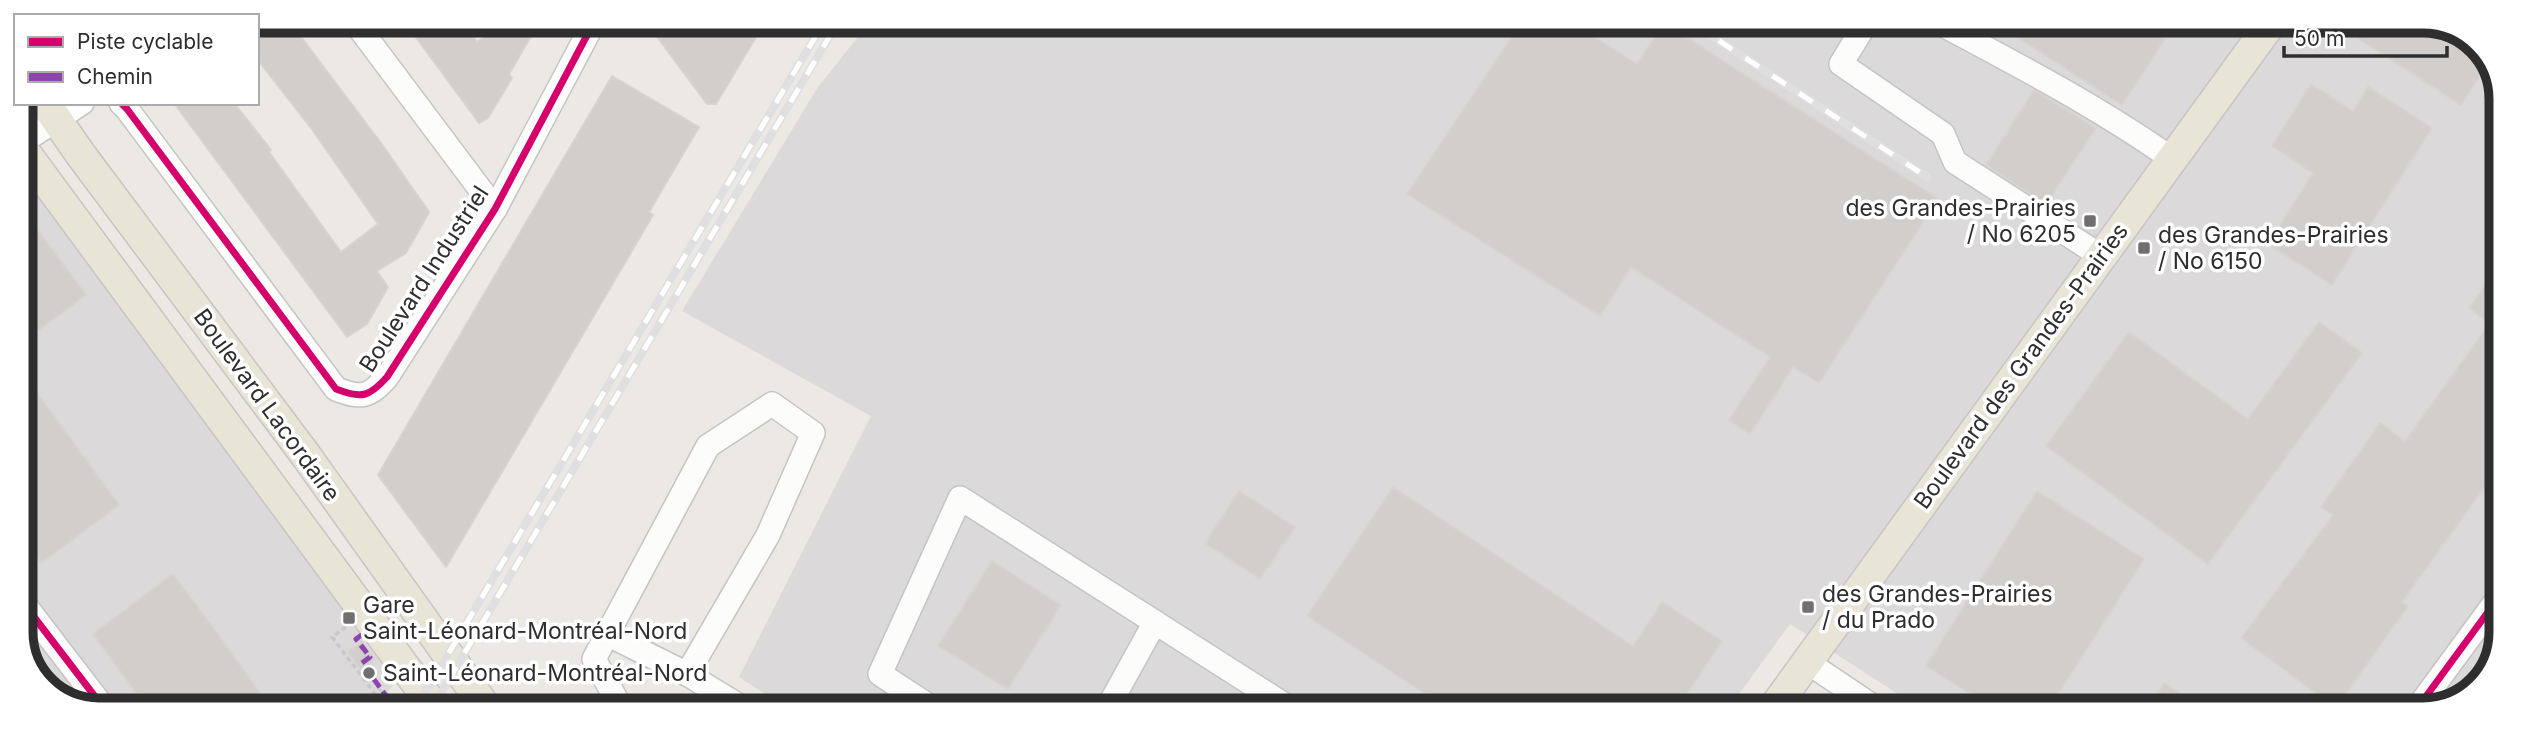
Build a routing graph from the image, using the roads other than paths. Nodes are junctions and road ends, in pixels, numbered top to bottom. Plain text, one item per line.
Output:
1 (363, 33) edge
2 (588, 33) edge
3 (1860, 33) edge
4 (1958, 33) edge
5 (2264, 33) edge
6 (74, 105) edge
7 (123, 105) edge
8 (51, 111) edge
9 (33, 131) edge
10 (2172, 159) junction
11 (33, 161) edge
12 (495, 209) junction
13 (2101, 256) junction
14 (2489, 611) edge
15 (33, 616) edge
16 (1156, 622) junction
17 (607, 634) junction
18 (1807, 662) junction
19 (687, 674) junction
20 (95, 697) edge
21 (428, 698) edge
22 (479, 698) edge
23 (615, 698) edge
24 (722, 698) edge
25 (917, 698) edge
26 (1113, 698) edge
27 (1260, 698) edge
28 (1781, 698) edge
29 (1861, 698) edge
30 (2425, 698) edge

1 - 12 street
2 - 12 street, Boulevard Industriel
3 - 13 street
4 - 10 street
5 - 10 main road, Boulevard des Grandes-Prairies
6 - 8 street
7 - 12 street, Boulevard Industriel
8 - 9 street
8 - 22 main road, Boulevard Lacordaire
10 - 13 main road, Boulevard des Grandes-Prairies
11 - 21 main road, Boulevard Lacordaire
13 - 18 main road, Boulevard des Grandes-Prairies
14 - 30 street
15 - 20 street
16 - 25 street
16 - 26 street
16 - 27 street
17 - 19 street
17 - 19 street
17 - 23 street
18 - 28 main road, Boulevard des Grandes-Prairies
18 - 29 street
19 - 24 street

